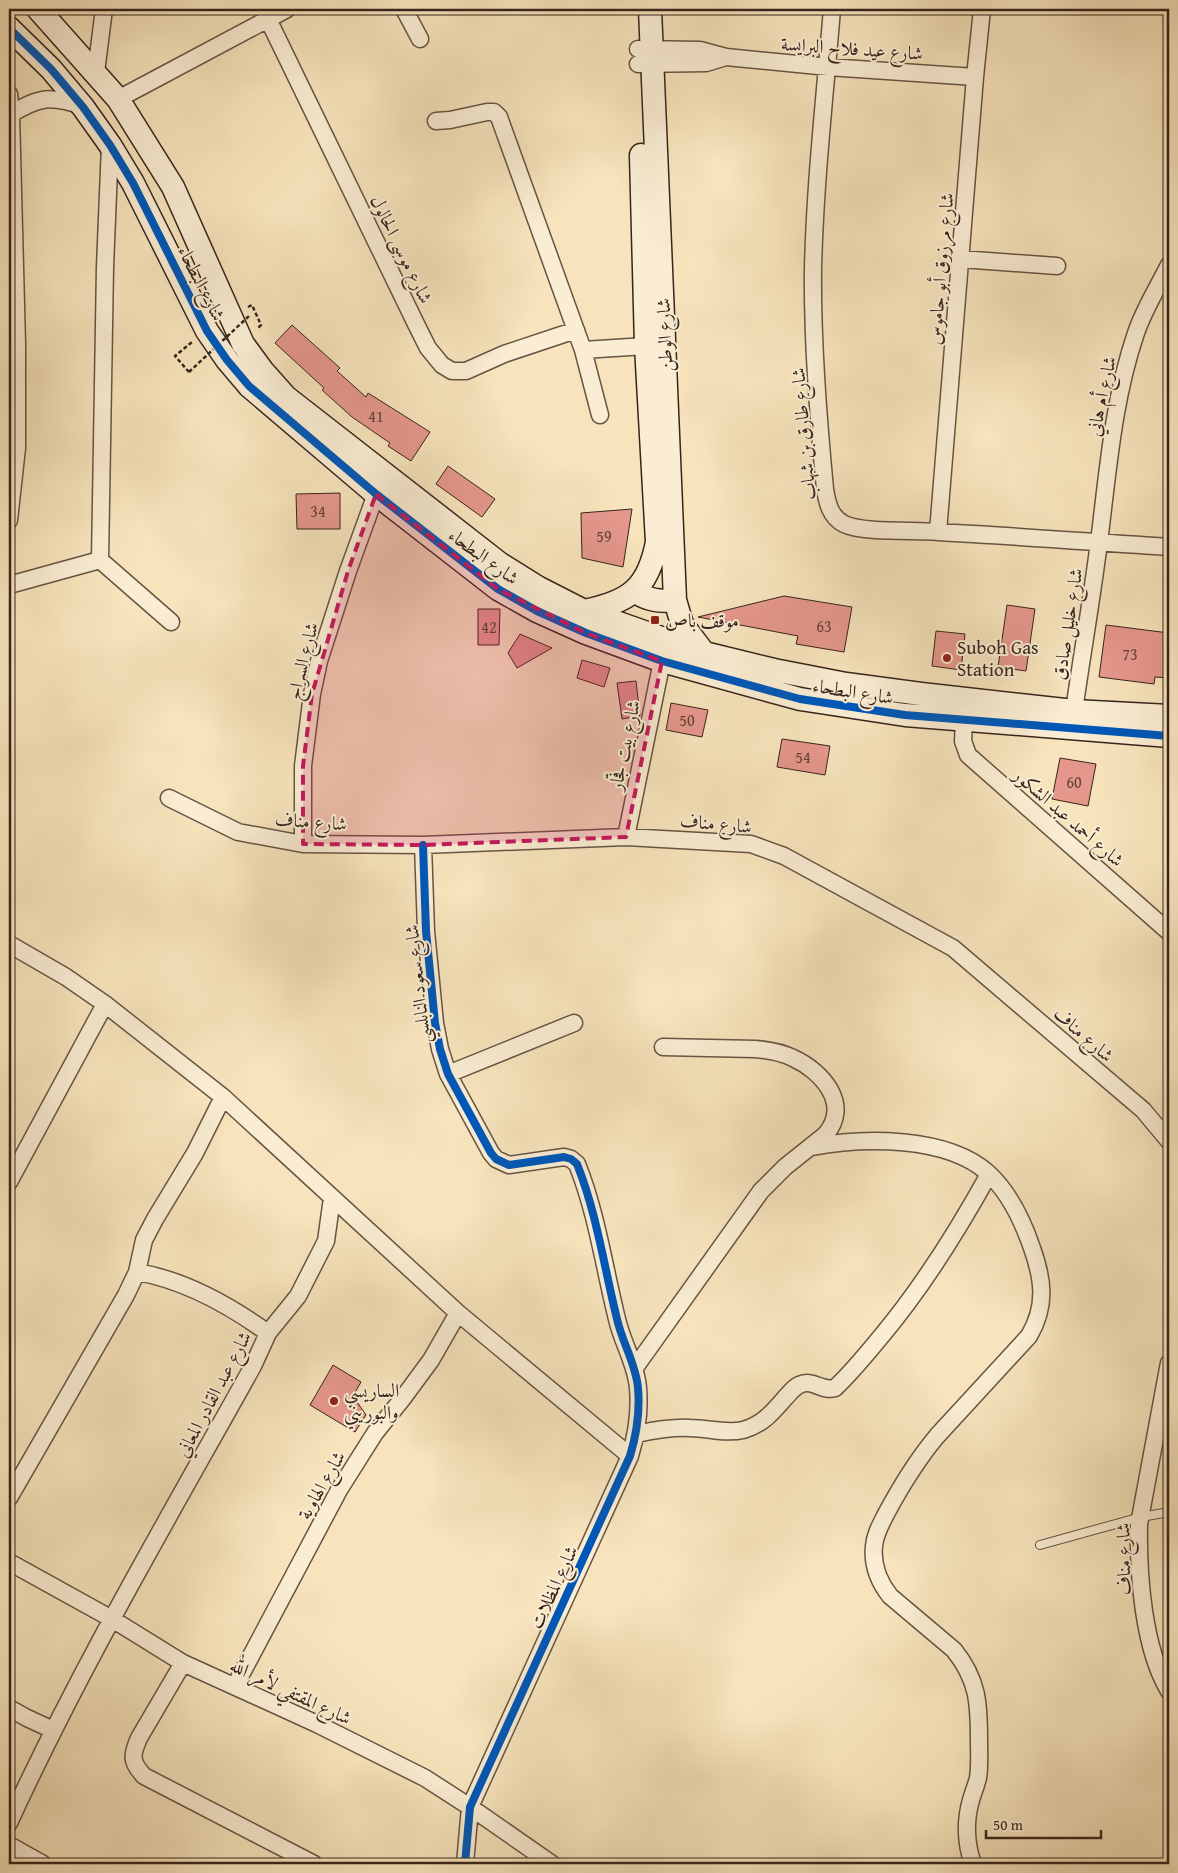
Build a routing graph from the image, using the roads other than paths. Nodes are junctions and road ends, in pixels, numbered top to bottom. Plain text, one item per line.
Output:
1 (38, 9) edge
2 (104, 9) edge
3 (288, 9) edge
4 (404, 9) edge
5 (636, 9) edge
6 (650, 9) edge
7 (832, 9) edge
8 (982, 9) edge
9 (268, 19) junction
10 (9, 28) edge
11 (420, 39) dead end
12 (645, 57) junction
13 (828, 67) junction
14 (96, 72) junction
15 (975, 77) junction
16 (9, 94) edge
17 (118, 99) junction
18 (82, 107) junction
19 (11, 114) junction
20 (436, 121) dead end
21 (110, 145) junction
22 (961, 259) junction
23 (1057, 266) dead end
24 (1168, 269) edge
25 (576, 330) junction
26 (646, 346) junction
27 (583, 350) junction
28 (13, 351) edge
29 (600, 415) dead end
30 (13, 443) edge
31 (376, 494) junction
32 (9, 520) edge
33 (938, 532) junction
34 (1099, 543) junction
35 (1169, 547) edge
36 (100, 560) junction
37 (9, 585) edge
38 (634, 591) junction
39 (675, 600) junction
40 (584, 611) junction
41 (171, 622) dead end
42 (704, 653) junction
43 (662, 661) junction
44 (1074, 710) junction
45 (1169, 716) edge
46 (964, 720) junction
47 (1169, 736) edge
48 (168, 798) dead end
49 (626, 837) junction
50 (303, 844) junction
51 (422, 845) junction
52 (1169, 932) edge
53 (9, 944) edge
54 (105, 1004) junction
55 (574, 1023) dead end
56 (663, 1048) dead end
57 (448, 1074) junction
58 (223, 1097) junction
59 (1169, 1141) edge
60 (812, 1147) junction
61 (989, 1174) junction
62 (9, 1182) edge
63 (332, 1198) junction
64 (137, 1272) junction
65 (458, 1313) junction
66 (617, 1320) joint
67 (268, 1334) junction
68 (1169, 1363) edge
69 (634, 1369) junction
70 (637, 1434) junction
71 (630, 1456) junction
72 (9, 1498) edge
73 (1169, 1512) edge
74 (1141, 1518) junction
75 (1040, 1545) dead end
76 (9, 1562) edge
77 (112, 1619) junction
78 (183, 1662) junction
79 (236, 1686) junction
80 (1169, 1692) edge
81 (9, 1708) edge
82 (53, 1730) junction
83 (470, 1807) junction
84 (9, 1823) edge
85 (11, 1851) edge
86 (43, 1864) edge
87 (314, 1864) edge
88 (466, 1864) edge
89 (552, 1864) edge
90 (973, 1864) edge

1 - 14 street, شارع البطحاء
2 - 14 street
3 - 9 street
4 - 11 street
5 - 12 street, شارع الوطن
6 - 12 street, شارع الوطن
7 - 13 street, شارع طارق بن شهاب
8 - 15 street, شارع مرزوق أبو جاموس
9 - 17 street
9 - 25 street, شارع موسى الحالول
10 - 18 street, شارع البطحاء
12 - 13 street, شارع عيد فلاح البرايسة
12 - 26 street, شارع الوطن
12 - 39 street, شارع الوطن
13 - 15 street, شارع عيد فلاح البرايسة
13 - 33 street, شارع طارق بن شهاب
14 - 17 street, شارع البطحاء
15 - 22 street, شارع مرزوق أبو جاموس
16 - 19 street
17 - 40 street, شارع البطحاء
18 - 19 street
18 - 21 street, شارع البطحاء
19 - 28 street
20 - 25 street
21 - 31 street, شارع البطحاء
21 - 36 street
22 - 23 street
22 - 33 street, شارع مرزوق أبو جاموس
24 - 34 street, شارع أم هاني
25 - 27 street
26 - 27 street
26 - 38 street, شارع الوطن
27 - 29 street
28 - 30 street
30 - 32 street
31 - 43 street, شارع البطحاء
31 - 50 street, شارع السراج
33 - 34 street, شارع طارق بن شهاب
34 - 35 street, شارع طارق بن شهاب
34 - 44 street, شارع خليل صادق
36 - 37 street
36 - 41 street
38 - 39 street
38 - 40 street, شارع الوطن
39 - 42 street, شارع الوطن
40 - 42 street, شارع البطحاء
42 - 44 street, شارع البطحاء
43 - 46 street, شارع البطحاء
43 - 49 street, شارع بيت فجّار
44 - 45 street, شارع البطحاء
46 - 47 street, شارع البطحاء
46 - 52 street, شارع أحمد عبد الشكور
48 - 50 street, شارع مناف
49 - 51 street, شارع مناف
49 - 59 street, شارع مناف
50 - 51 street, شارع مناف
51 - 57 street, شارع سعود النابلسي
53 - 54 street
54 - 58 street
54 - 62 street
55 - 57 street
56 - 60 street
57 - 66 street, شارع سعود النابلسي
58 - 63 street
58 - 64 street
60 - 61 street
60 - 69 street
61 - 70 street
61 - 90 street
63 - 65 street
63 - 67 street
64 - 67 street, شارع عبد القادر المعاني
64 - 72 street
65 - 71 street
65 - 79 street, شارع الهاوية
66 - 69 street, شارع المظلات
67 - 77 street, شارع عبد القادر المعاني
68 - 74 street, شارع مناف
69 - 70 street, شارع المظلات
70 - 71 street, شارع المظلات
71 - 83 street, شارع المظلات
73 - 74 lane
74 - 75 lane
74 - 80 street, شارع مناف
76 - 77 street, شارع المقتفي لأمر الله
77 - 78 street, شارع المقتفي لأمر الله
77 - 82 street, شارع عبد القادر المعاني
78 - 79 street, شارع المقتفي لأمر الله
78 - 87 street
79 - 83 street, شارع المقتفي لأمر الله
81 - 82 street
82 - 84 street, شارع عبد القادر المعاني
83 - 88 street, شارع المظلات
83 - 89 street, شارع المقتفي لأمر الله
85 - 86 street

